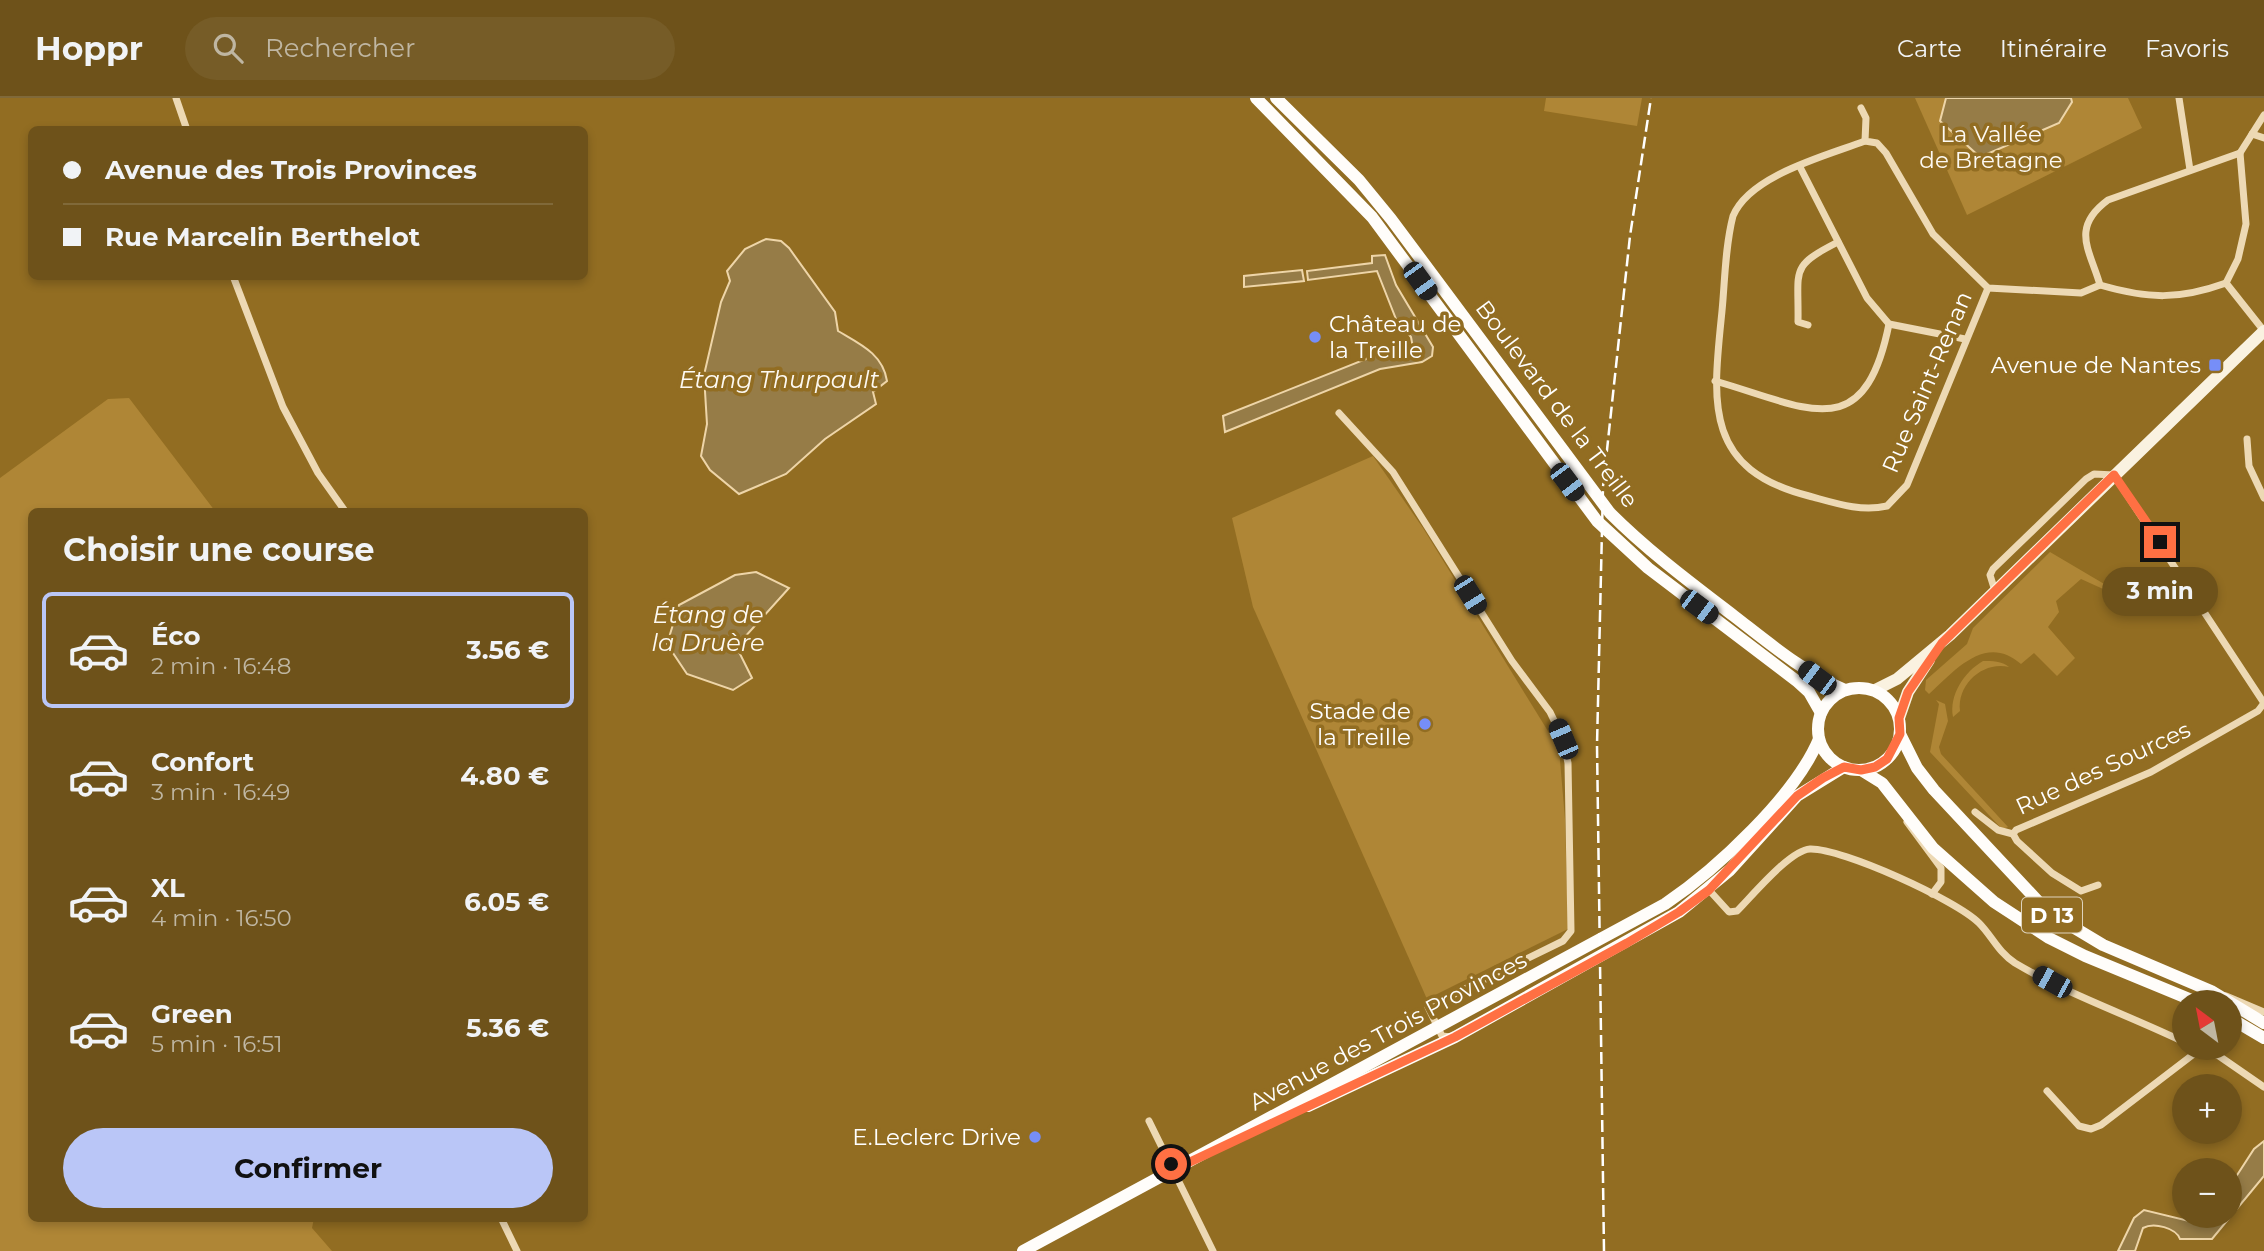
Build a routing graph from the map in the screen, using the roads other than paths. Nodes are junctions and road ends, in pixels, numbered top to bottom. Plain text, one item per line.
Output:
1 (176, 98) edge
2 (1256, 98) edge
3 (1276, 98) edge
4 (2179, 98) edge
5 (1861, 108) dead end
6 (2264, 115) edge
7 (186, 126) edge
8 (2252, 134) junction
9 (2264, 138) edge
10 (1866, 141) junction
11 (2240, 153) junction
12 (1800, 167) junction
13 (2190, 170) junction
14 (1838, 242) junction
15 (234, 280) edge
16 (2226, 283) junction
17 (2100, 285) junction
18 (1988, 288) junction
19 (1889, 324) junction
20 (1808, 325) dead end
21 (2264, 331) edge
22 (1965, 339) junction
23 (1715, 381) junction
24 (1339, 413) dead end
25 (2247, 439) dead end
26 (2114, 475) junction
27 (2264, 498) edge
28 (343, 508) edge
29 (1942, 643) junction
30 (1845, 690) junction
31 (1875, 690) junction
32 (2264, 703) edge
33 (1821, 713) junction
34 (1899, 718) junction
35 (1900, 734) junction
36 (1819, 739) junction
37 (1844, 767) junction
38 (1861, 770) junction
39 (1904, 812) junction
40 (1975, 812) dead end
41 (2014, 834) junction
42 (2098, 885) dead end
43 (1709, 890) junction
44 (1932, 894) junction
45 (2209, 990) edge
46 (2172, 992) edge
47 (2242, 1001) edge
48 (2242, 1010) edge
49 (2264, 1012) edge
50 (2264, 1023) edge
51 (2242, 1025) edge
52 (1437, 1027) junction
53 (1455, 1037) junction
54 (2172, 1037) edge
55 (2264, 1038) edge
56 (2183, 1060) edge
57 (2225, 1060) edge
58 (2264, 1087) edge
59 (2047, 1091) dead end
60 (1149, 1121) dead end
61 (1219, 1146) junction
62 (1173, 1170) junction
63 (503, 1222) edge
64 (517, 1251) edge
65 (1023, 1251) edge
66 (1213, 1251) edge

1 - 7 street
2 - 33 main road, Boulevard de la Treille
3 - 30 main road, Boulevard de la Treille
4 - 13 street
5 - 10 street
6 - 8 street
8 - 9 street
8 - 11 street
10 - 12 street, Rue Saint-Renan
10 - 18 street
11 - 13 street
11 - 16 street
12 - 14 street
12 - 23 street, Rue Saint-Renan
13 - 17 street
14 - 19 street
14 - 20 street
15 - 28 street
16 - 17 street
16 - 21 street
17 - 18 street
18 - 22 street, Rue Saint-Renan
19 - 22 street
19 - 23 street
21 - 26 main road
22 - 23 street, Rue Saint-Renan
24 - 52 street
25 - 27 street
26 - 29 main road
26 - 32 street
29 - 31 main road
29 - 34 main road
30 - 31 main road
30 - 33 main road
31 - 34 main road
32 - 41 street, Rue des Sources
33 - 36 main road
34 - 35 main road
35 - 38 main road
35 - 45 main road, D 13
36 - 37 main road
36 - 52 main road, Avenue des Trois Provinces
37 - 38 main road
37 - 43 main road
38 - 39 main road, D 13
39 - 44 street
39 - 46 main road, D 13
40 - 41 street
41 - 42 street, Rue des Sources
43 - 44 street
43 - 53 main road, Avenue des Trois Provinces
44 - 54 street
47 - 49 street
48 - 50 main road, D 13
51 - 55 main road
52 - 53 street
52 - 61 main road, Avenue des Trois Provinces
53 - 61 main road, Avenue des Trois Provinces
56 - 59 street
57 - 58 street
60 - 62 street
61 - 62 main road, Avenue des Trois Provinces
62 - 65 main road, Avenue des Trois Provinces
62 - 66 street
63 - 64 street

